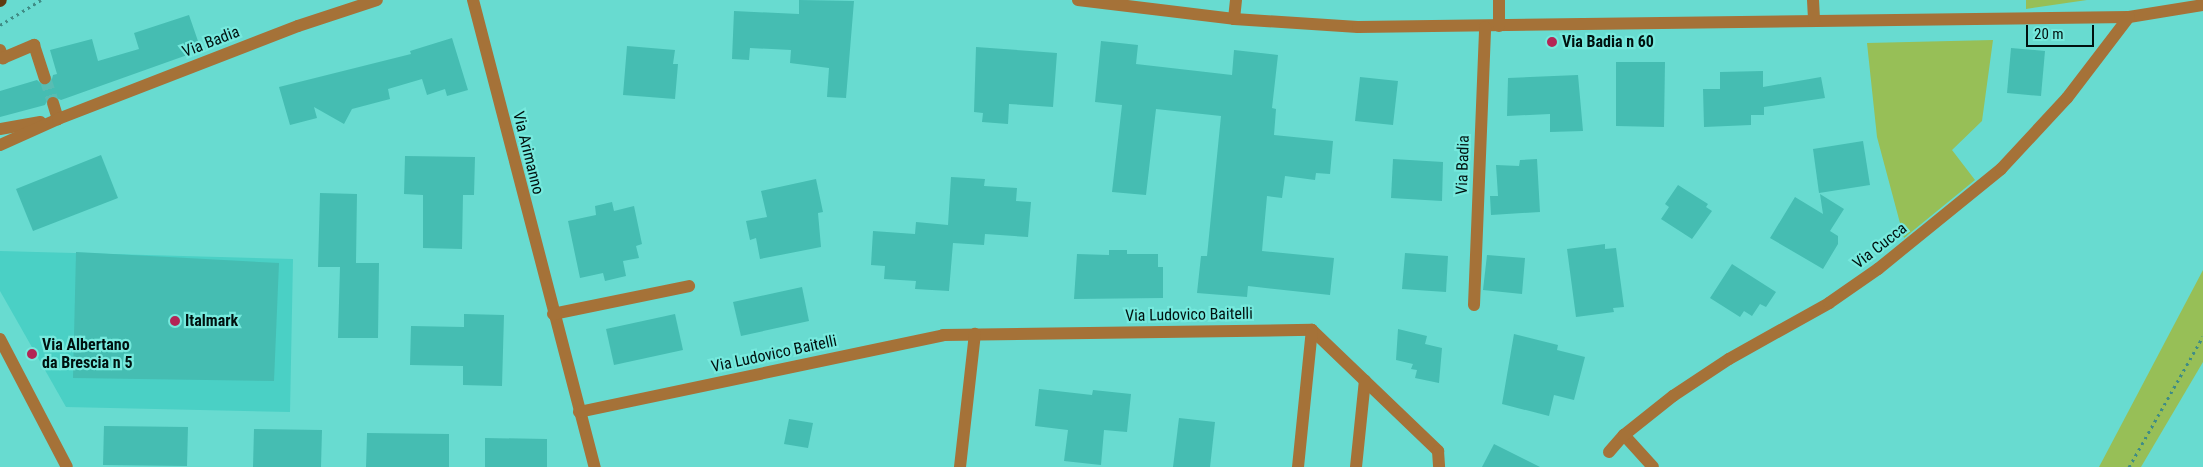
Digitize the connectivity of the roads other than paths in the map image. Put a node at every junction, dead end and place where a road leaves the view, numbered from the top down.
1 (377, 0) edge
2 (473, 0) edge
3 (1078, 0) edge
4 (1236, 0) edge
5 (1498, 0) edge
6 (1813, 0) edge
7 (2203, 5) edge
8 (2129, 17) junction
9 (1234, 19) junction
10 (1814, 21) junction
11 (1499, 26) junction
12 (1485, 27) junction
13 (0, 50) edge
14 (45, 78) tunnel mouth
15 (52, 103) tunnel mouth
16 (58, 119) junction
17 (0, 129) edge
18 (0, 145) edge
19 (690, 286) dead end
20 (1474, 304) dead end
21 (553, 314) junction
22 (1312, 330) junction
23 (975, 334) junction
24 (0, 339) edge
25 (1364, 380) junction
26 (579, 412) junction
27 (1624, 435) junction
28 (1609, 452) dead end
29 (67, 467) edge
30 (595, 467) edge
31 (960, 467) edge
32 (1298, 467) edge
33 (1356, 467) edge
34 (1439, 467) edge
35 (1653, 467) edge

1 - 16 street, Via Badia
2 - 21 street, Via Arimanno
3 - 9 street
4 - 9 street
5 - 11 street
6 - 10 street
7 - 8 street
8 - 10 street
8 - 27 street, Via Cucca
9 - 12 street
10 - 11 street
11 - 12 street
12 - 20 street, Via Badia
13 - 14 street
15 - 16 street
16 - 17 street, Via Badia
16 - 18 street, Via Badia
19 - 21 street
21 - 26 street, Via Arimanno
22 - 23 street, Via Ludovico Baitelli
22 - 25 street
22 - 32 street
23 - 26 street, Via Ludovico Baitelli
23 - 31 street
24 - 29 street
25 - 33 street
25 - 34 street
26 - 30 street, Via Arimanno
27 - 28 street, Via Cucca
27 - 35 street

